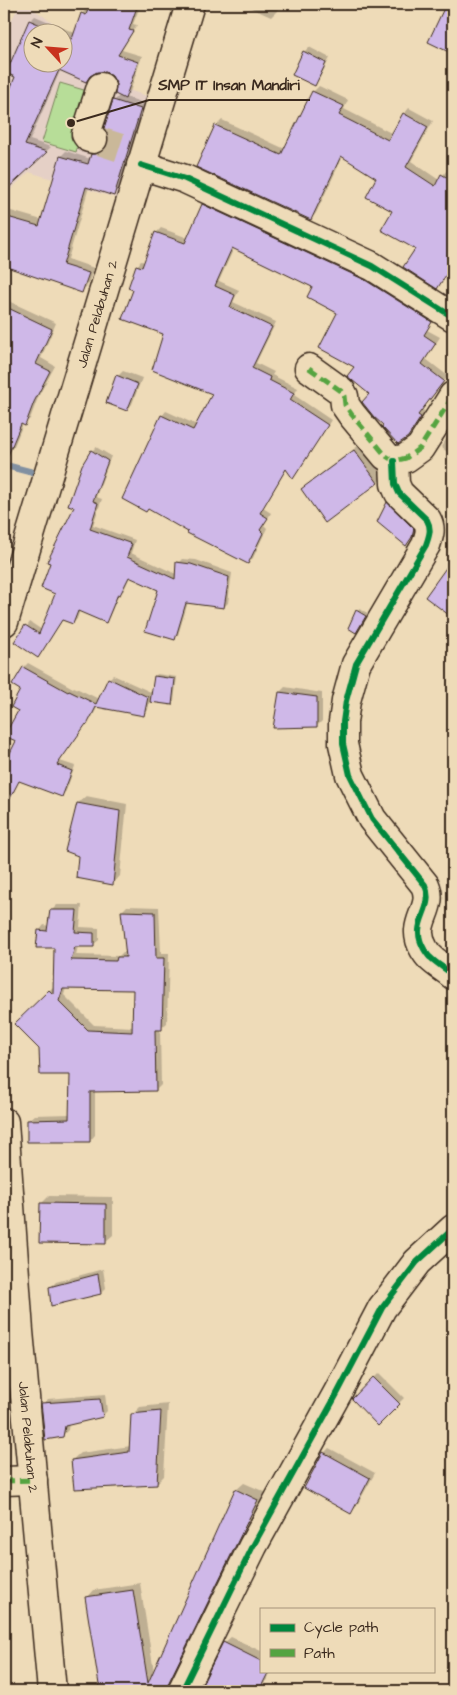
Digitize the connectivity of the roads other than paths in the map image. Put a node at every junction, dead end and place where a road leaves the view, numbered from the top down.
1 (190, 4) edge
2 (101, 87) dead end
3 (93, 139) dead end
4 (138, 157) junction
5 (453, 317) edge
6 (309, 368) dead end
7 (453, 396) edge
8 (394, 461) junction
9 (4, 622) edge
10 (453, 975) edge
11 (4, 1139) edge
12 (453, 1229) edge
13 (12, 1331) edge
14 (33, 1480) junction
15 (4, 1481) edge
16 (52, 1691) edge
17 (182, 1691) edge

1 - 4 street, Jalan Pelabuhan 2
2 - 3 street
4 - 5 street
4 - 9 street, Jalan Pelabuhan 2
6 - 8 street
7 - 8 street
8 - 10 street
11 - 13 street, Jalan Pelabuhan 2
12 - 17 street
13 - 14 street, Jalan Pelabuhan 2
14 - 15 street
14 - 16 street, Jalan Pelabuhan 2

